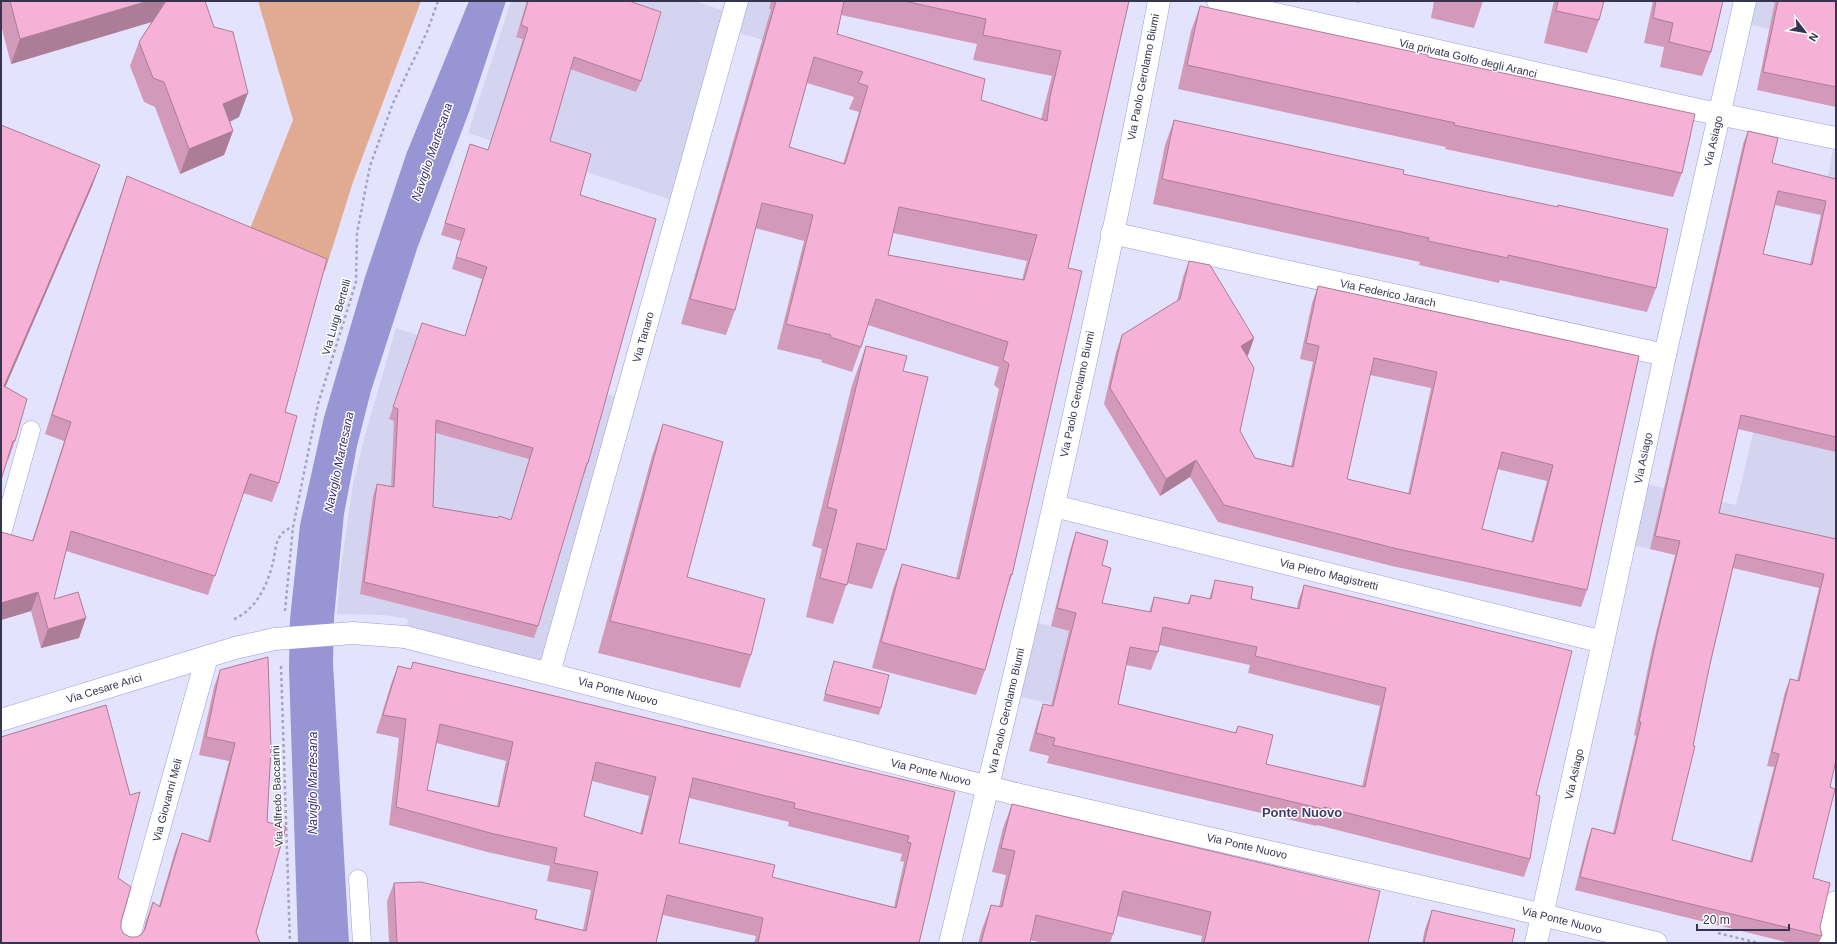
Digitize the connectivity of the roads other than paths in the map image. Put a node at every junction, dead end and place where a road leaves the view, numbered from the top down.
1 (737, 1) edge
2 (1159, 1) edge
3 (1218, 1) edge
4 (1745, 1) edge
5 (1719, 114) junction
6 (1836, 138) edge
7 (1112, 233) junction
8 (1665, 355) junction
9 (31, 430) dead end
10 (1054, 506) junction
11 (1, 537) edge
12 (1604, 642) junction
13 (207, 657) junction
14 (549, 673) junction
15 (1, 720) edge
16 (989, 786) junction
17 (358, 879) dead end
18 (1836, 902) edge
19 (1542, 915) junction
20 (127, 943) edge
21 (362, 943) edge
22 (950, 943) edge
23 (1536, 943) edge
24 (1656, 943) edge
25 (1827, 943) edge

1 - 14 street, Via Tanaro
2 - 7 street, Via Paolo Gerolamo Biumi
3 - 5 street, Via privata Golfo degli Aranci
4 - 5 street, Via Asiago
5 - 6 street, Via privata Golfo degli Aranci
5 - 8 street, Via Asiago
7 - 8 street, Via Federico Jarach
7 - 10 street, Via Paolo Gerolamo Biumi
8 - 12 street, Via Asiago
9 - 11 lane
10 - 12 street, Via Pietro Magistretti
10 - 16 street, Via Paolo Gerolamo Biumi
12 - 19 street, Via Asiago
13 - 14 street, Via Ponte Nuovo, bridge
13 - 15 street, Via Cesare Arici
13 - 20 street, Via Giovanni Meli
14 - 16 street, Via Ponte Nuovo
16 - 19 street, Via Ponte Nuovo
16 - 22 street, Via Paolo Gerolamo Biumi
17 - 21 lane
18 - 25 street
19 - 23 street, Via Asiago
19 - 24 street, Via Ponte Nuovo

